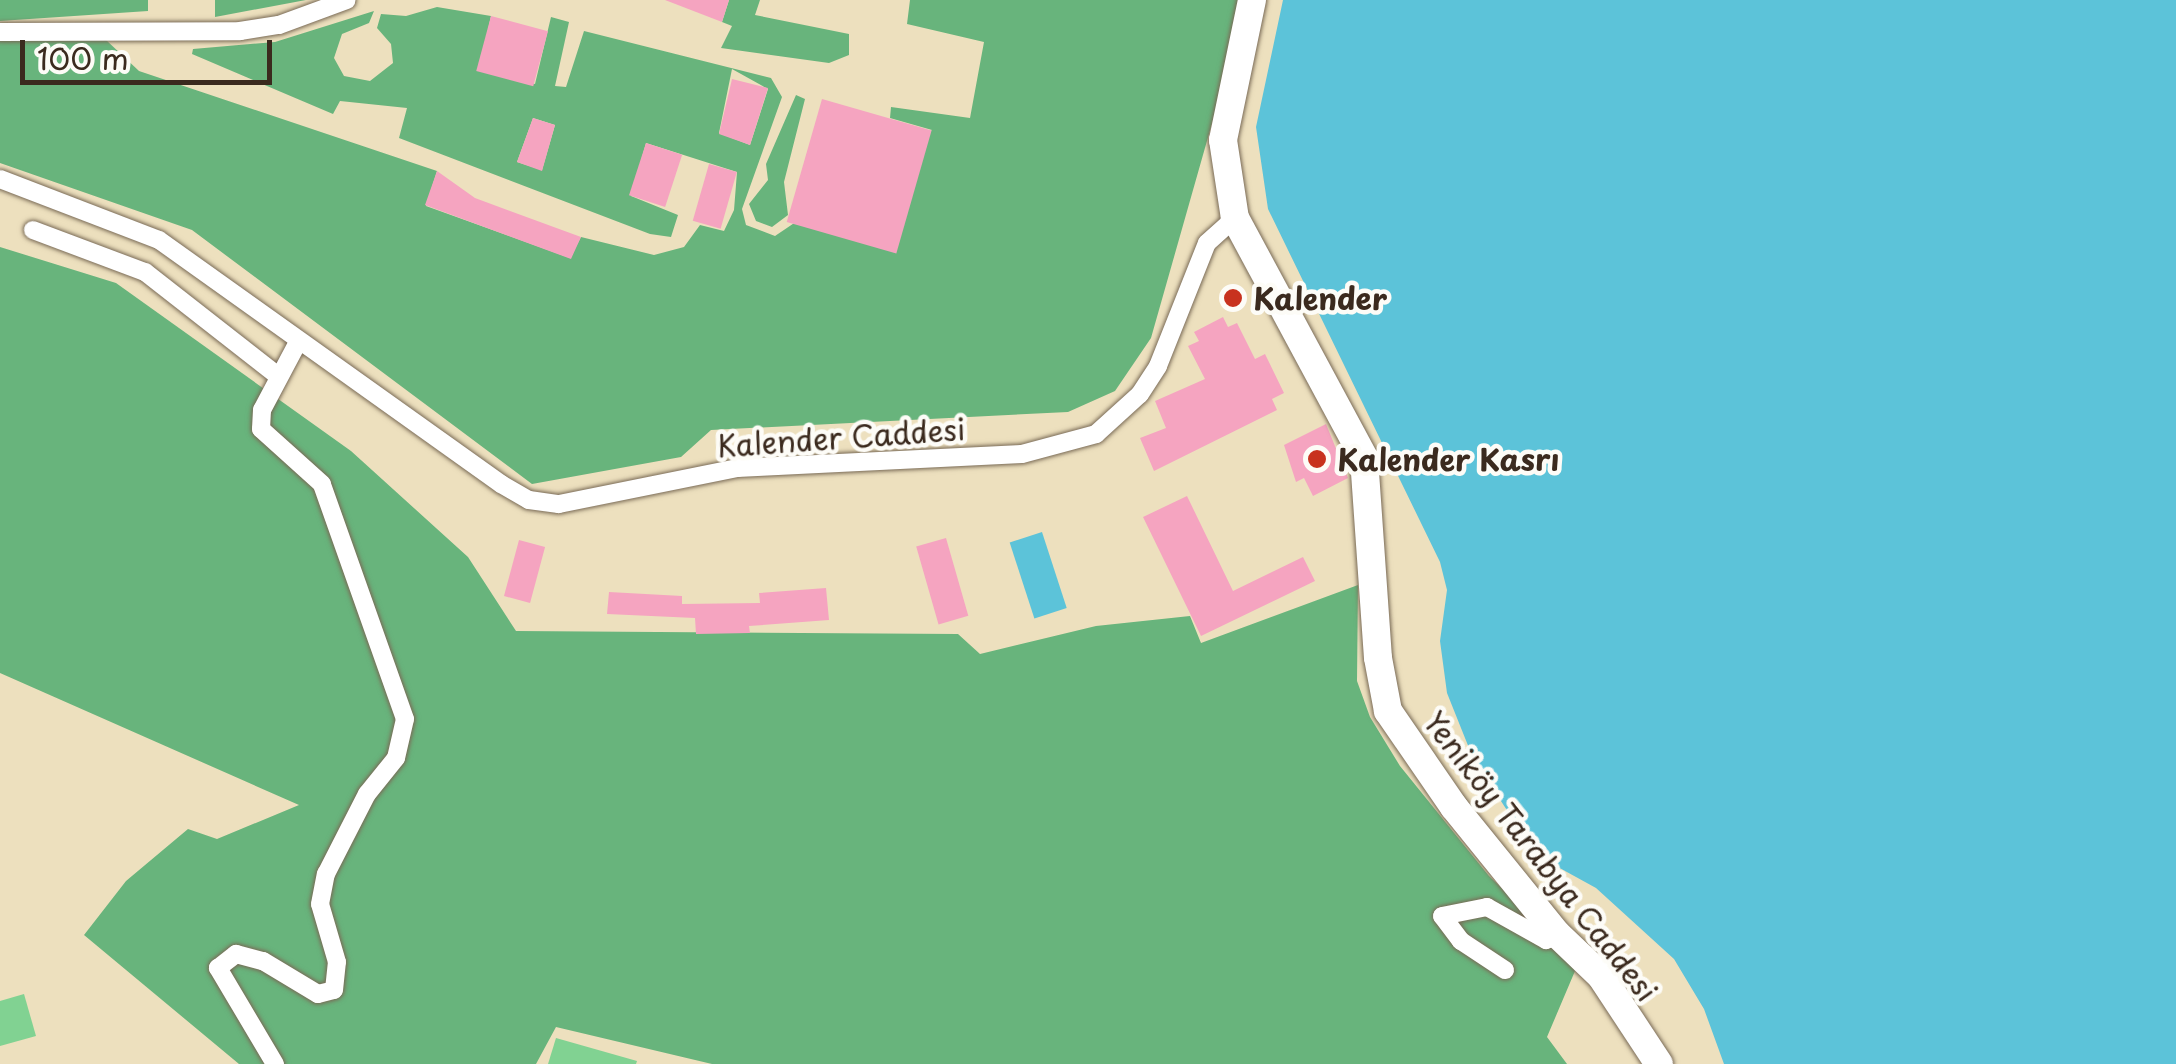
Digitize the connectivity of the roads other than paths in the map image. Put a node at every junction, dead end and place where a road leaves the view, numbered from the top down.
1 (347, 0) edge
2 (1252, 0) edge
3 (0, 32) edge
4 (0, 179) edge
5 (1235, 218) junction
6 (33, 230) dead end
7 (298, 342) junction
8 (278, 376) junction
9 (1558, 934) junction
10 (1505, 970) dead end
11 (275, 1064) edge
12 (1659, 1064) edge

1 - 3 street
2 - 5 main road, Yeniköy Tarabya Caddesi
4 - 7 street, Kalender Caddesi
5 - 7 street, Kalender Caddesi
5 - 9 main road, Yeniköy Tarabya Caddesi
6 - 8 street
7 - 8 street
8 - 11 street
9 - 10 street
9 - 12 main road, Yeniköy Tarabya Caddesi

